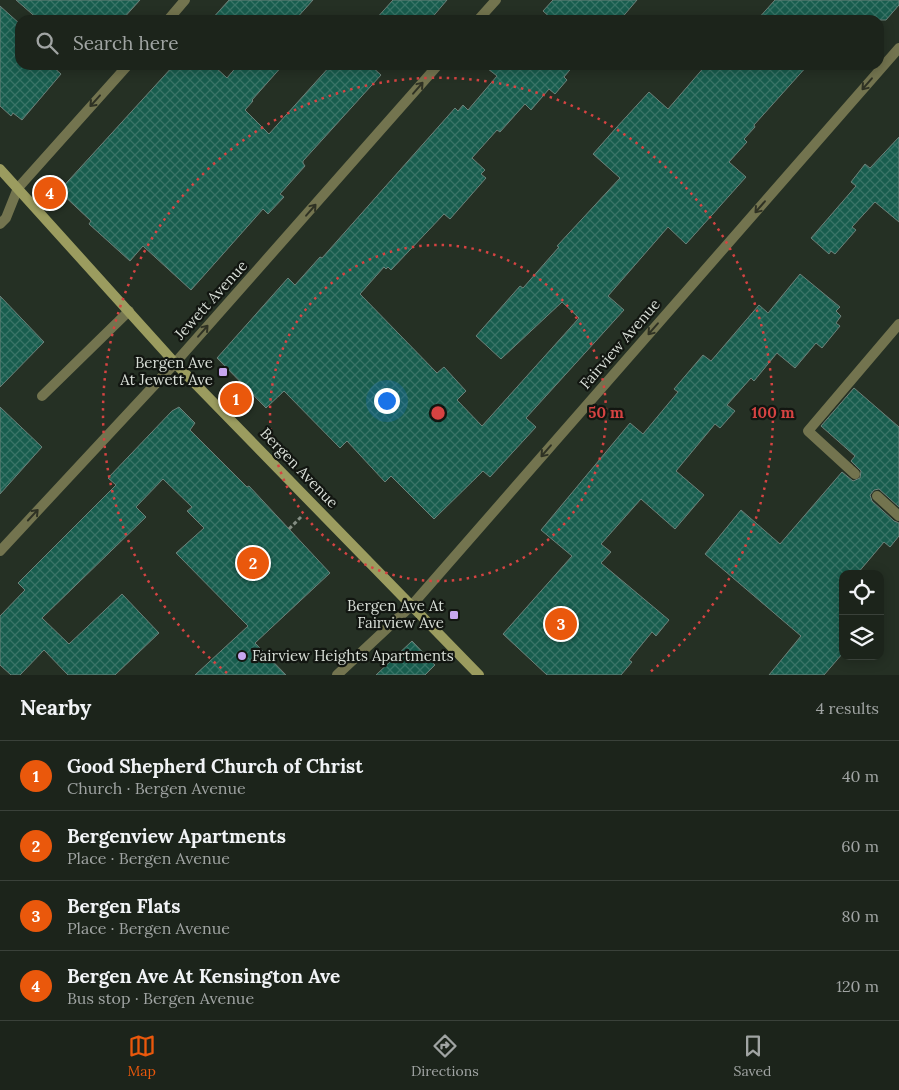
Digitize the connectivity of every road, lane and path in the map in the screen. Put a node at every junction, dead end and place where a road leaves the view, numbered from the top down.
1 (185, 0) edge
2 (496, 0) edge
3 (172, 15) edge
4 (482, 15) edge
5 (899, 48) edge
6 (884, 65) edge
7 (124, 70) edge
8 (434, 70) edge
9 (880, 70) edge
10 (0, 169) edge
11 (18, 188) junction
12 (0, 224) edge
13 (128, 311) junction
14 (899, 324) edge
15 (175, 363) junction
16 (42, 396) dead end
17 (855, 474) dead end
18 (878, 496) dead end
19 (899, 516) edge
20 (301, 517) dead end
21 (289, 530) dead end
22 (0, 550) edge
23 (412, 605) junction
24 (337, 675) edge
25 (479, 675) edge

1 - 3 street
2 - 4 street
5 -> 6 street, Fairview Avenue
7 -> 11 street
15 -> 8 street, Jewett Avenue
9 -> 23 street, Fairview Avenue
10 - 11 street, Bergen Avenue
11 - 12 street
11 - 13 street, Bergen Avenue
13 - 15 street, Bergen Avenue
13 - 16 street
14 - 17 street
22 -> 15 street, Jewett Avenue
15 - 23 street, Bergen Avenue
18 - 19 street
20 - 21 path
23 - 24 street, Fairview Avenue
23 - 25 street, Bergen Avenue

